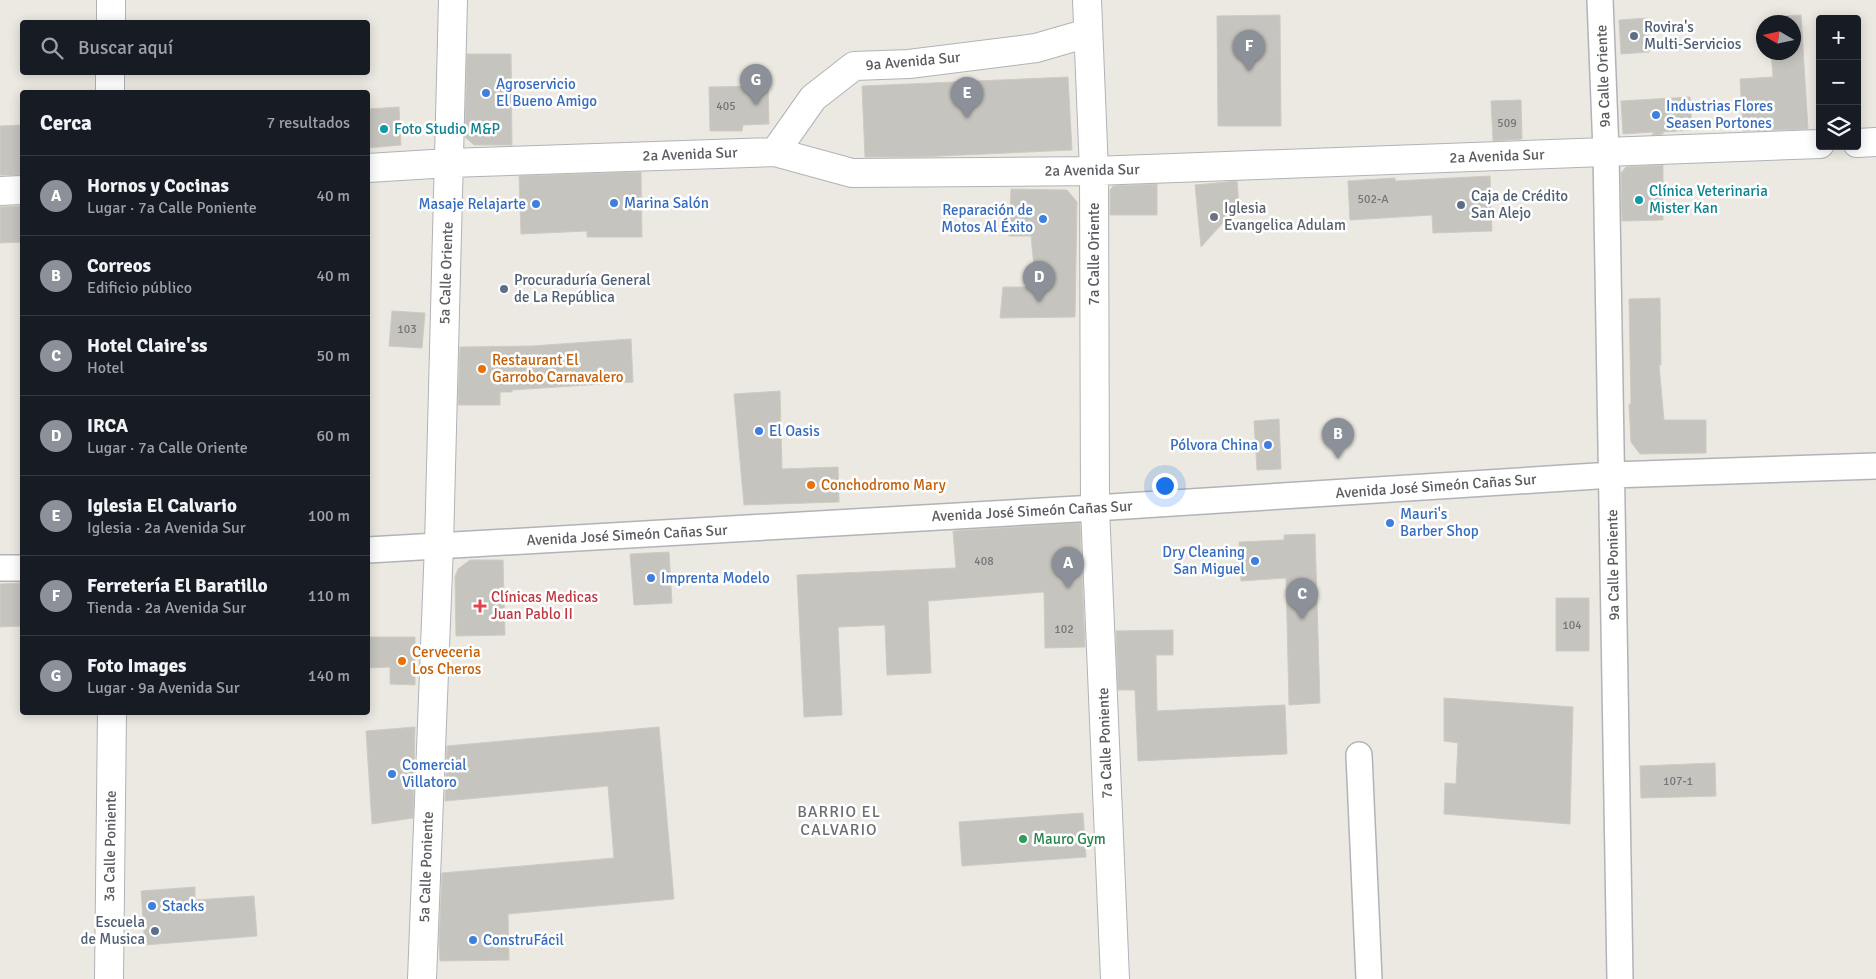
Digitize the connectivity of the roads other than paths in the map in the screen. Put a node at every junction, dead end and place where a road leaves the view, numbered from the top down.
1 (111, 0) edge
2 (454, 0) edge
3 (1087, 0) edge
4 (1600, 0) edge
5 (111, 20) edge
6 (1088, 33) junction
7 (110, 75) edge
8 (110, 90) edge
9 (1876, 142) edge
10 (1861, 143) edge
11 (1816, 144) edge
12 (1606, 151) junction
13 (775, 152) junction
14 (450, 162) junction
15 (370, 168) edge
16 (1094, 171) junction
17 (20, 190) edge
18 (0, 191) edge
19 (1876, 466) edge
20 (1612, 475) junction
21 (1095, 508) junction
22 (439, 546) junction
23 (370, 550) edge
24 (0, 568) edge
25 (20, 568) edge
26 (112, 715) edge
27 (1360, 755) dead end
28 (109, 979) edge
29 (422, 979) edge
30 (1115, 979) edge
31 (1369, 979) edge
32 (1620, 979) edge

1 - 5 street
2 - 14 street, 5a Calle Oriente
3 - 6 street, 7a Calle Oriente
4 - 12 street, 9a Calle Oriente
6 - 13 street, 9a Avenida Sur
6 - 16 street, 7a Calle Oriente
7 - 8 street
9 - 10 street
11 - 12 street, 2a Avenida Sur
12 - 16 street, 2a Avenida Sur
12 - 20 street, 9a Calle Poniente
13 - 14 street, 2a Avenida Sur
13 - 16 street, 2a Avenida Sur
14 - 15 street, 2a Avenida Sur
14 - 22 street, 5a Calle Oriente
16 - 21 street, 7a Calle Oriente
17 - 18 street
19 - 20 street, Avenida José Simeón Cañas Sur
20 - 21 street, Avenida José Simeón Cañas Sur
20 - 32 street, 9a Calle Poniente
21 - 22 street, Avenida José Simeón Cañas Sur
21 - 30 street, 7a Calle Poniente
22 - 23 street, Avenida José Simeón Cañas Sur
22 - 29 street, 5a Calle Poniente
24 - 25 street
26 - 28 street, 3a Calle Poniente
27 - 31 street

